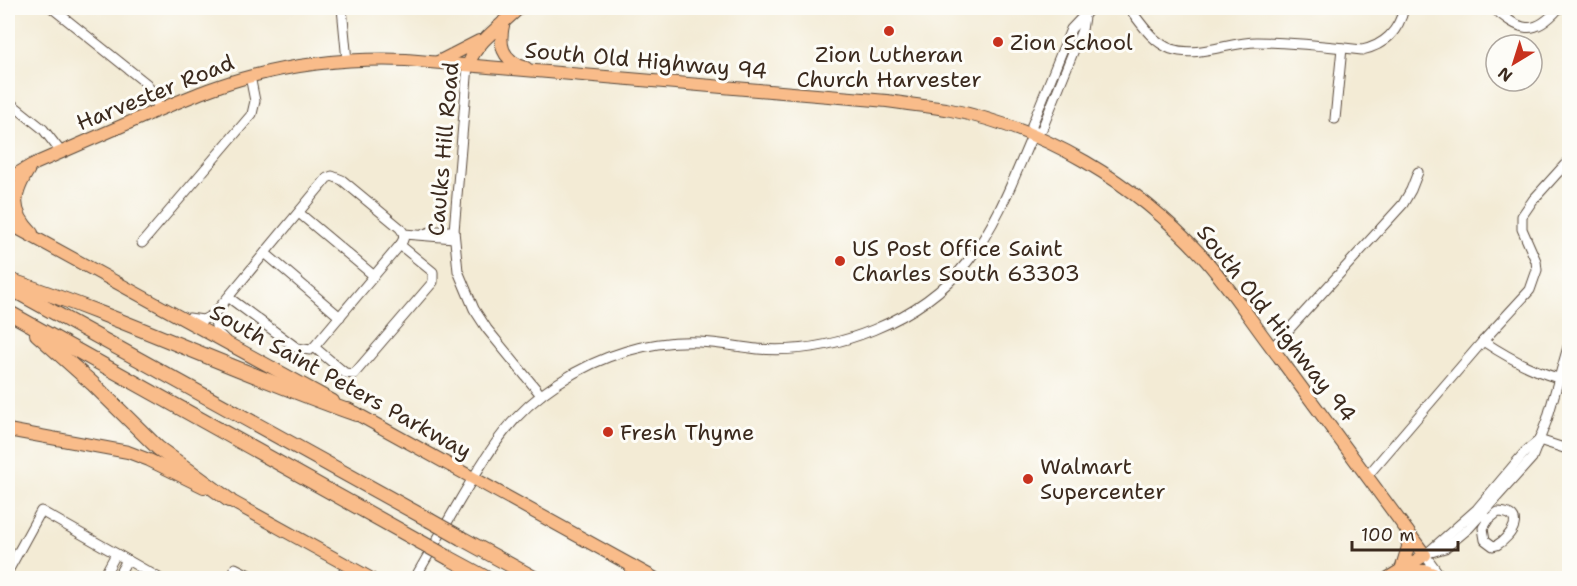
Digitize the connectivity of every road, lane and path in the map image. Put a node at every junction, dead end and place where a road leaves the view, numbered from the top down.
1 (52, 8) edge
2 (342, 8) edge
3 (519, 8) edge
4 (1090, 8) edge
5 (1129, 8) edge
6 (1404, 8) edge
7 (1493, 8) edge
8 (1559, 8) edge
9 (504, 21) junction
10 (490, 34) junction
11 (1342, 48) junction
12 (347, 61) junction
13 (435, 63) junction
14 (468, 65) junction
15 (535, 71) junction
16 (250, 76) junction
17 (8, 101) edge
18 (159, 110) junction
19 (1335, 119) dead end
20 (1032, 136) junction
21 (61, 152) junction
22 (1569, 159) edge
23 (32, 165) junction
24 (1418, 172) dead end
25 (8, 179) edge
26 (299, 213) junction
27 (8, 223) edge
28 (404, 234) junction
29 (454, 234) junction
30 (39, 240) junction
31 (142, 243) dead end
32 (400, 245) junction
33 (265, 253) junction
34 (373, 275) junction
35 (8, 280) edge
36 (8, 287) edge
37 (228, 297) junction
38 (11, 313) edge
39 (214, 314) junction
40 (180, 316) junction
41 (340, 316) junction
42 (1569, 340) edge
43 (1483, 341) junction
44 (229, 343) junction
45 (315, 347) junction
46 (1272, 348) junction
47 (1558, 378) junction
48 (541, 395) junction
49 (356, 414) junction
50 (8, 430) edge
51 (1539, 440) junction
52 (1569, 450) edge
53 (1368, 476) junction
54 (473, 477) junction
55 (229, 500) junction
56 (1407, 530) junction
57 (116, 554) junction
58 (1426, 554) junction
59 (127, 560) junction
60 (632, 567) junction
61 (235, 568) dead end
62 (1401, 570) junction
63 (8, 571) edge
64 (243, 576) edge
65 (1442, 578) edge
66 (103, 579) edge
67 (117, 579) edge
68 (159, 579) edge
69 (255, 579) edge
70 (370, 579) edge
71 (415, 579) edge
72 (486, 579) edge
73 (534, 579) edge
74 (647, 579) edge
75 (654, 579) edge
76 (1388, 579) edge

1 - 18 street
2 - 12 street
3 - 9 main road, Caulks Hill Road
4 - 20 street
5 - 11 street
6 - 11 street
7 - 8 street
9 - 10 main road, Caulks Hill Road
9 - 15 main road
10 - 13 main road
10 - 14 main road, Caulks Hill Road
11 - 19 street
12 - 13 main road, Harvester Road
12 - 16 main road, Harvester Road
13 - 14 main road, Harvester Road
14 - 15 main road, South Old Highway 94
14 - 29 street, Caulks Hill Road
15 - 20 main road, South Old Highway 94
16 - 18 main road, Harvester Road
16 - 31 street
17 - 21 street
18 - 21 main road, Harvester Road
20 - 46 main road, South Old Highway 94
20 - 48 street
21 - 23 main road, Harvester Road
22 - 43 street
23 - 25 main road, Harvester Road
23 - 30 main road
24 - 46 street
26 - 28 street
26 - 33 street
26 - 34 street
27 - 30 main road, South Saint Peters Parkway
28 - 29 street
28 - 32 street
29 - 48 street, Caulks Hill Road
30 - 40 main road, South Saint Peters Parkway
32 - 34 street
32 - 45 street
33 - 37 street
33 - 41 street
34 - 41 street
35 - 49 highway
36 - 73 highway, bridge
37 - 39 street
37 - 45 street
38 - 55 highway
38 - 72 highway, bridge
39 - 40 street
39 - 44 street
40 - 44 main road, South Saint Peters Parkway
41 - 45 street
42 - 47 street
43 - 47 street
43 - 53 street
44 - 49 main road, South Saint Peters Parkway
46 - 53 main road, South Old Highway 94
47 - 51 street
48 - 54 street
49 - 54 main road, South Saint Peters Parkway
50 - 55 main road
51 - 52 street
51 - 58 street
53 - 56 main road, South Old Highway 94
54 - 60 main road, South Saint Peters Parkway
54 - 71 street
55 - 70 main road
56 - 58 main road, South Old Highway 94
56 - 62 main road
57 - 59 street
57 - 63 street
57 - 66 street
58 - 62 main road
58 - 65 street, South Old Highway 94
59 - 67 street
59 - 68 street
60 - 74 highway
60 - 75 main road, South Saint Peters Parkway
61 - 64 street
62 - 65 main road
62 - 76 main road
64 - 69 street

